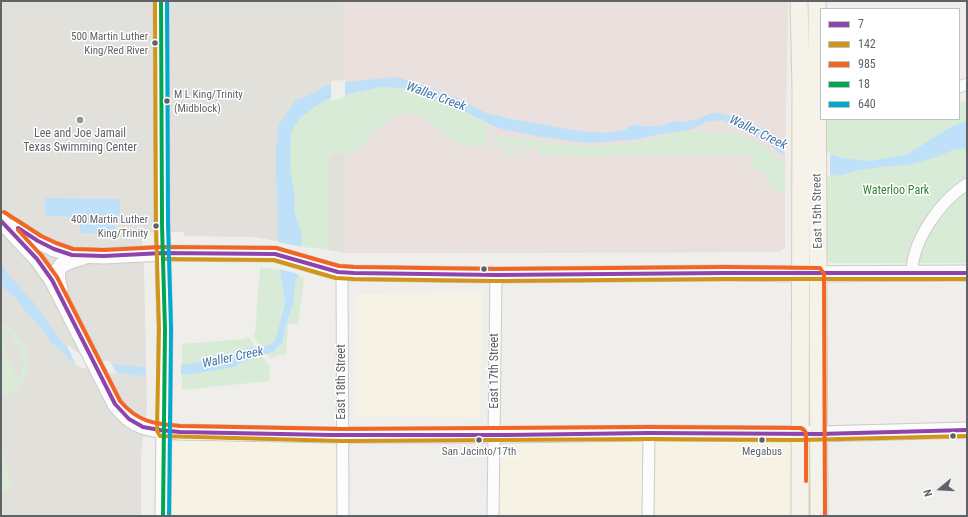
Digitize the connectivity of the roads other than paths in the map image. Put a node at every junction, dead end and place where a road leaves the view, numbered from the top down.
1 (161, 1) edge
2 (800, 1) edge
3 (817, 1) edge
4 (809, 183) junction
5 (967, 184) edge
6 (1, 217) edge
7 (1, 221) edge
8 (163, 253) junction
9 (88, 256) junction
10 (342, 272) junction
11 (912, 273) junction
12 (967, 273) edge
13 (800, 274) junction
14 (818, 274) junction
15 (496, 275) junction
16 (63, 302) junction
17 (967, 430) edge
18 (163, 431) junction
19 (649, 433) junction
20 (800, 434) junction
21 (819, 434) junction
22 (342, 435) junction
23 (494, 435) junction
24 (163, 516) edge
25 (343, 516) edge
26 (493, 516) edge
27 (648, 516) edge
28 (800, 516) edge
29 (819, 516) edge

1 - 8 main road
2 - 4 main road
3 - 4 main road, East 15th Street
4 - 13 main road, East 15th Street
4 - 14 main road, East 15th Street
5 - 11 street
6 - 9 main road
7 - 16 main road
8 - 9 main road
8 - 10 main road
8 - 18 main road
9 - 16 main road
10 - 15 main road
10 - 22 street, East 18th Street
11 - 12 main road
11 - 14 main road
13 - 14 main road
13 - 15 main road
13 - 20 main road, East 15th Street
14 - 21 main road, East 15th Street
15 - 23 street, East 17th Street
16 - 18 main road
17 - 21 main road
18 - 22 main road
18 - 24 main road
19 - 20 main road
19 - 23 main road
19 - 27 street
20 - 21 main road
20 - 28 main road, East 15th Street
21 - 29 main road, East 15th Street
22 - 23 main road
22 - 25 street, East 18th Street
23 - 26 street, East 17th Street

